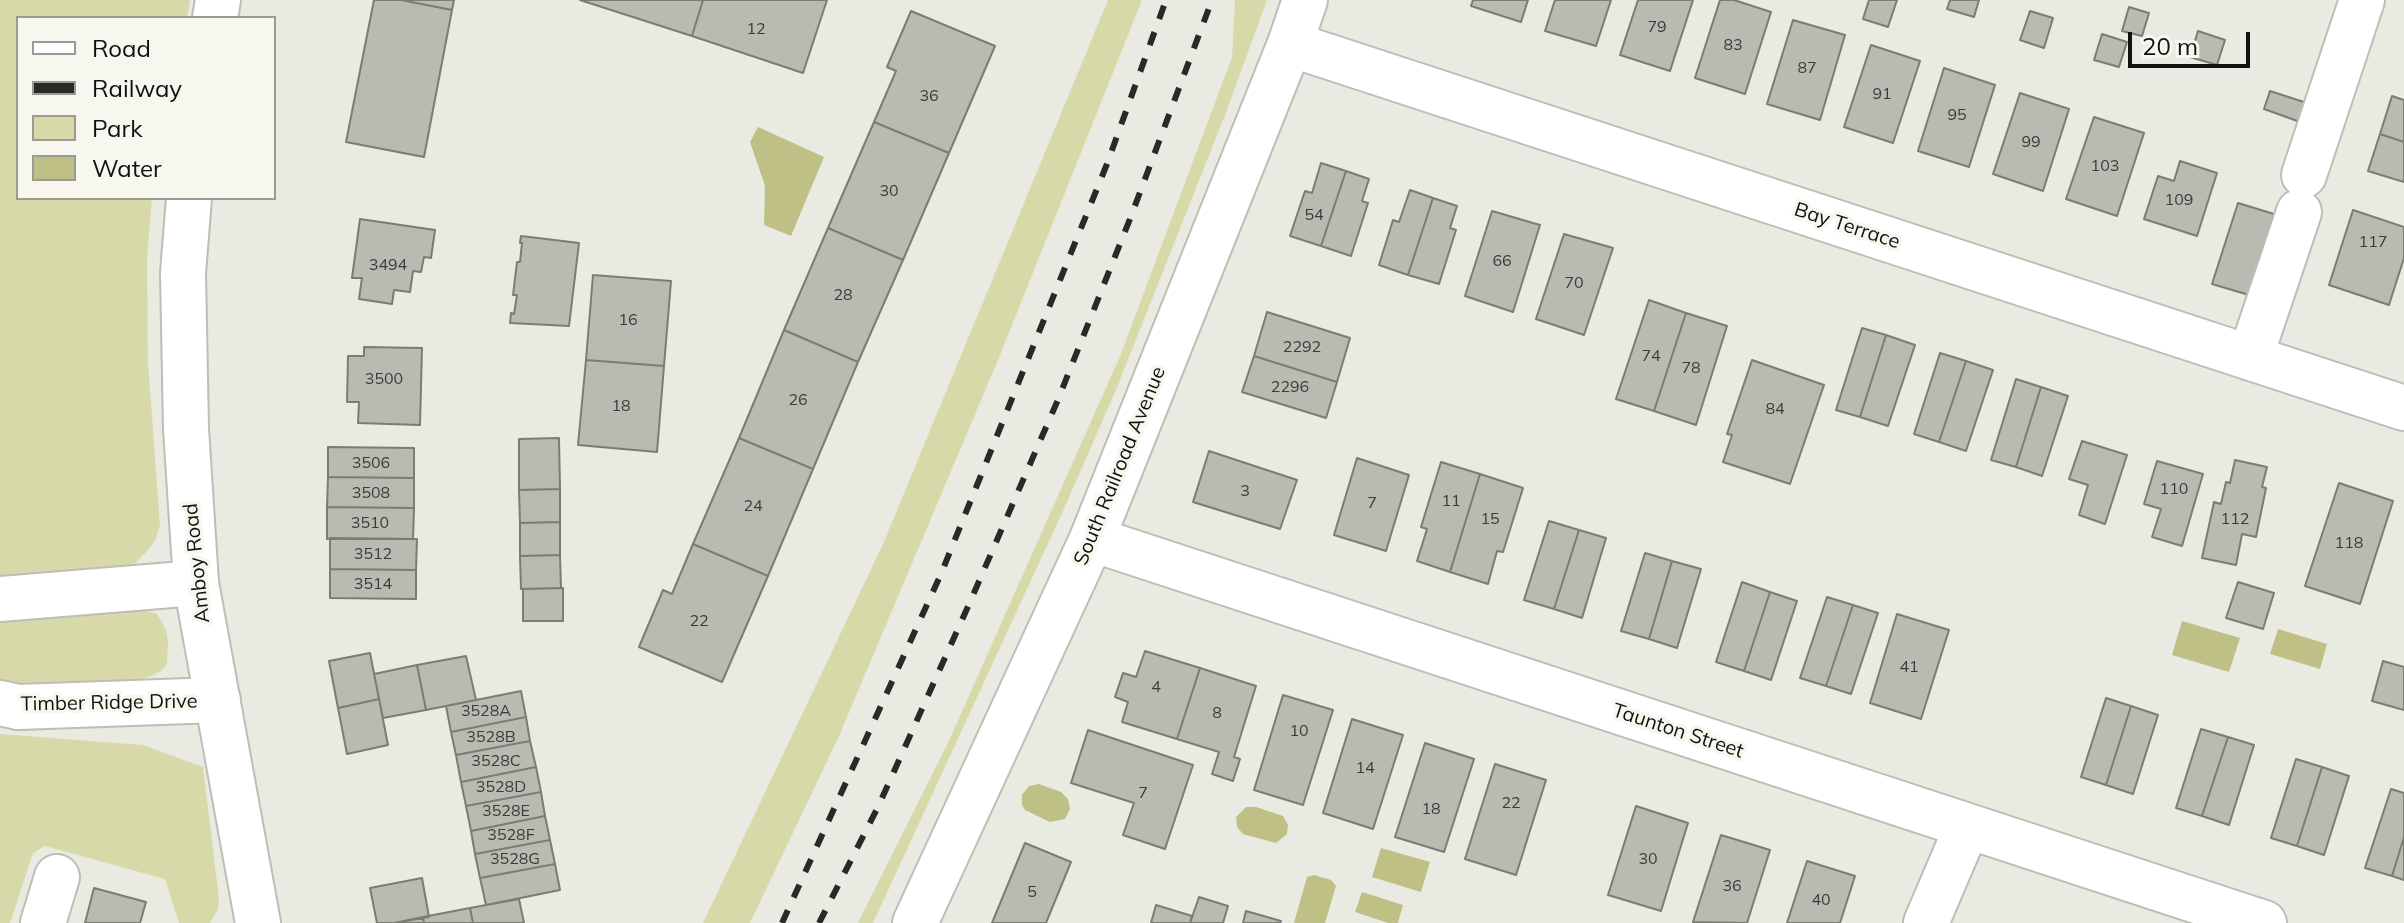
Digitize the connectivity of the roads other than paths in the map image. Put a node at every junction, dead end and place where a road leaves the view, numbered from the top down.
1 (1305, 0) edge
2 (2362, 0) edge
3 (1290, 44) junction
4 (189, 200) edge
5 (2250, 358) junction
6 (2404, 408) edge
7 (1092, 539) junction
8 (196, 583) junction
9 (0, 599) edge
10 (218, 700) junction
11 (0, 703) edge
12 (1967, 827) junction
13 (57, 877) dead end
14 (43, 923) edge
15 (258, 923) edge
16 (915, 923) edge
17 (1926, 923) edge
18 (2264, 923) edge

1 - 3 street, South Railroad Avenue
2 - 5 street
3 - 5 street, Bay Terrace
3 - 7 street, South Railroad Avenue
4 - 8 street, Amboy Road
5 - 6 street, Bay Terrace
7 - 12 street, Taunton Street
7 - 16 street, South Railroad Avenue
8 - 9 street
8 - 10 street, Amboy Road
10 - 11 street, Timber Ridge Drive
10 - 15 street, Amboy Road
12 - 17 street
12 - 18 street, Taunton Street
13 - 14 street

